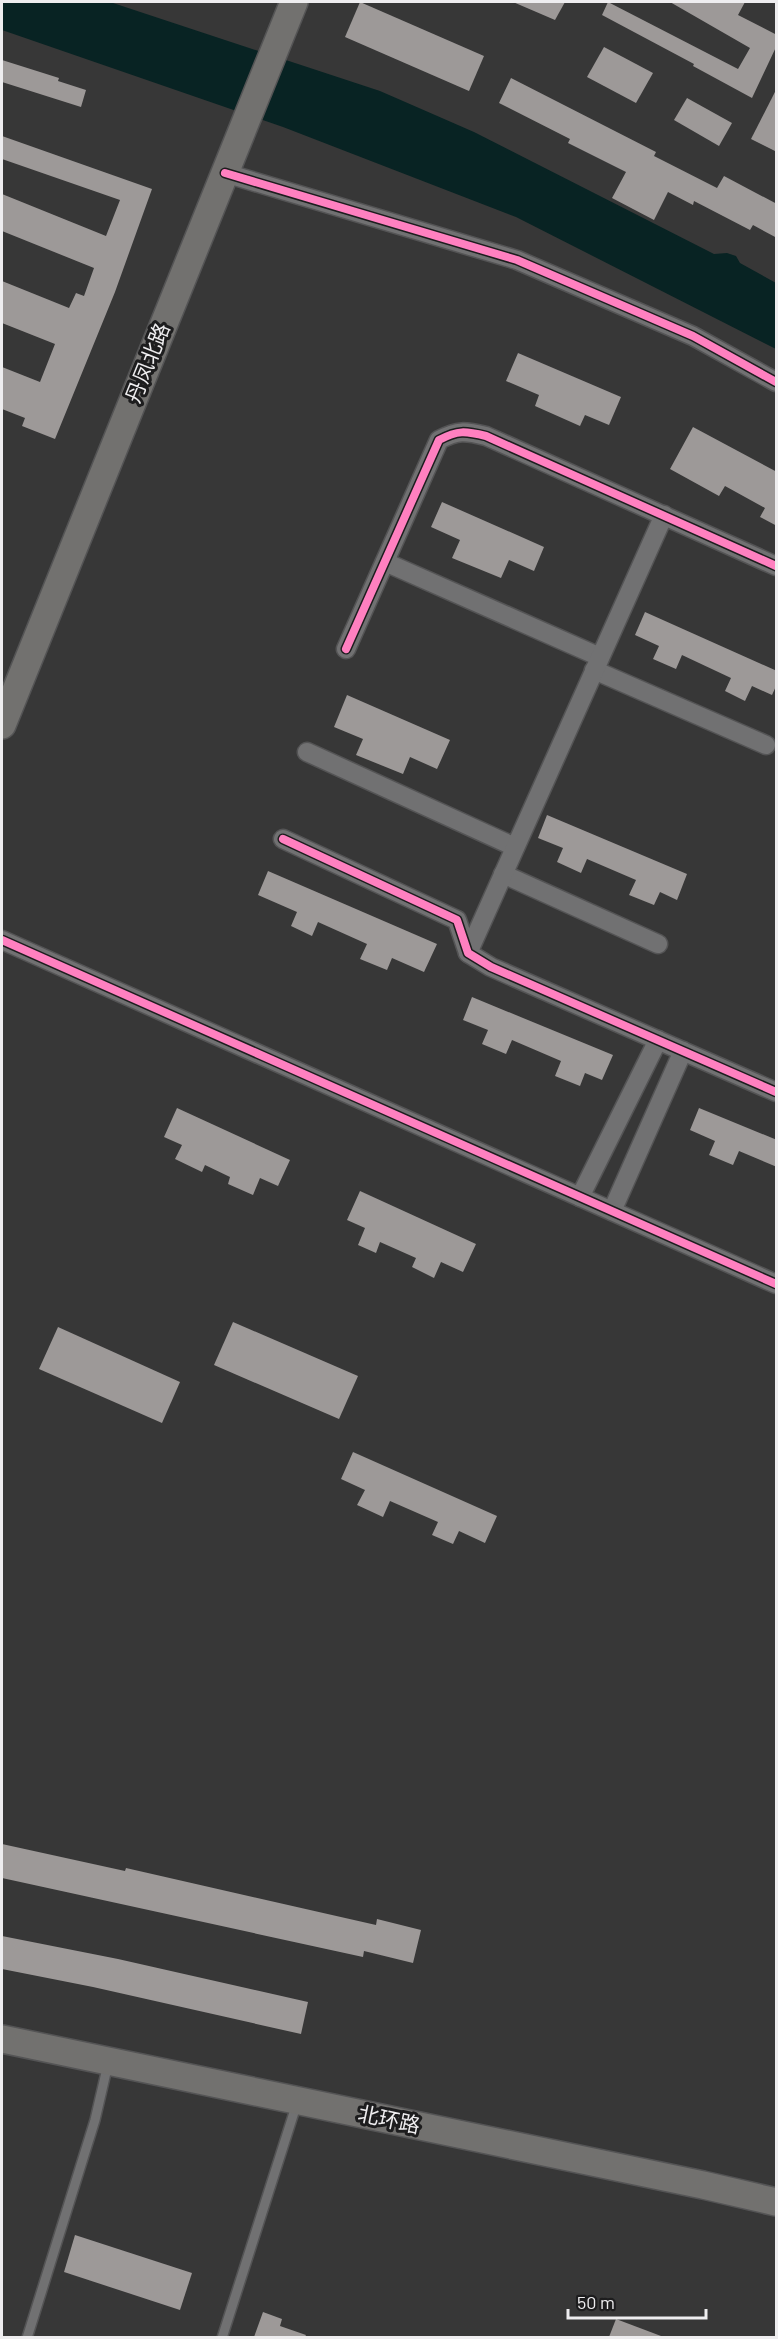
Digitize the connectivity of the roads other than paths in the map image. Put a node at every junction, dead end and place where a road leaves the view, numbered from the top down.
1 (294, 2) edge
2 (225, 173) junction
3 (777, 382) edge
4 (663, 515) junction
5 (385, 562) junction
6 (777, 566) edge
7 (345, 650) dead end
8 (597, 664) junction
9 (2, 725) edge
10 (766, 746) dead end
11 (307, 752) dead end
12 (283, 839) dead end
13 (515, 847) junction
14 (503, 874) junction
15 (2, 940) edge
16 (658, 944) dead end
17 (468, 953) junction
18 (658, 1040) junction
19 (683, 1051) junction
20 (777, 1092) edge
21 (580, 1197) junction
22 (612, 1211) junction
23 (777, 1284) edge
24 (2, 2039) edge
25 (109, 2061) junction
26 (298, 2101) junction
27 (777, 2202) edge
28 (27, 2337) edge
29 (222, 2337) edge

1 - 2 main road, 丹凤北路
2 - 3 street
2 - 9 main road, 丹凤北路
4 - 5 street
4 - 6 street
4 - 8 street
5 - 7 street
5 - 8 street
8 - 10 street
8 - 13 street
11 - 13 street
12 - 17 street
13 - 14 street
14 - 16 street
14 - 17 street
15 - 21 street
17 - 18 street
18 - 19 street
18 - 21 street
19 - 20 street
19 - 22 street
21 - 22 street
22 - 23 street
24 - 25 main road, 北环路
25 - 26 main road, 北环路
25 - 28 lane
26 - 27 main road, 北环路
26 - 29 lane

